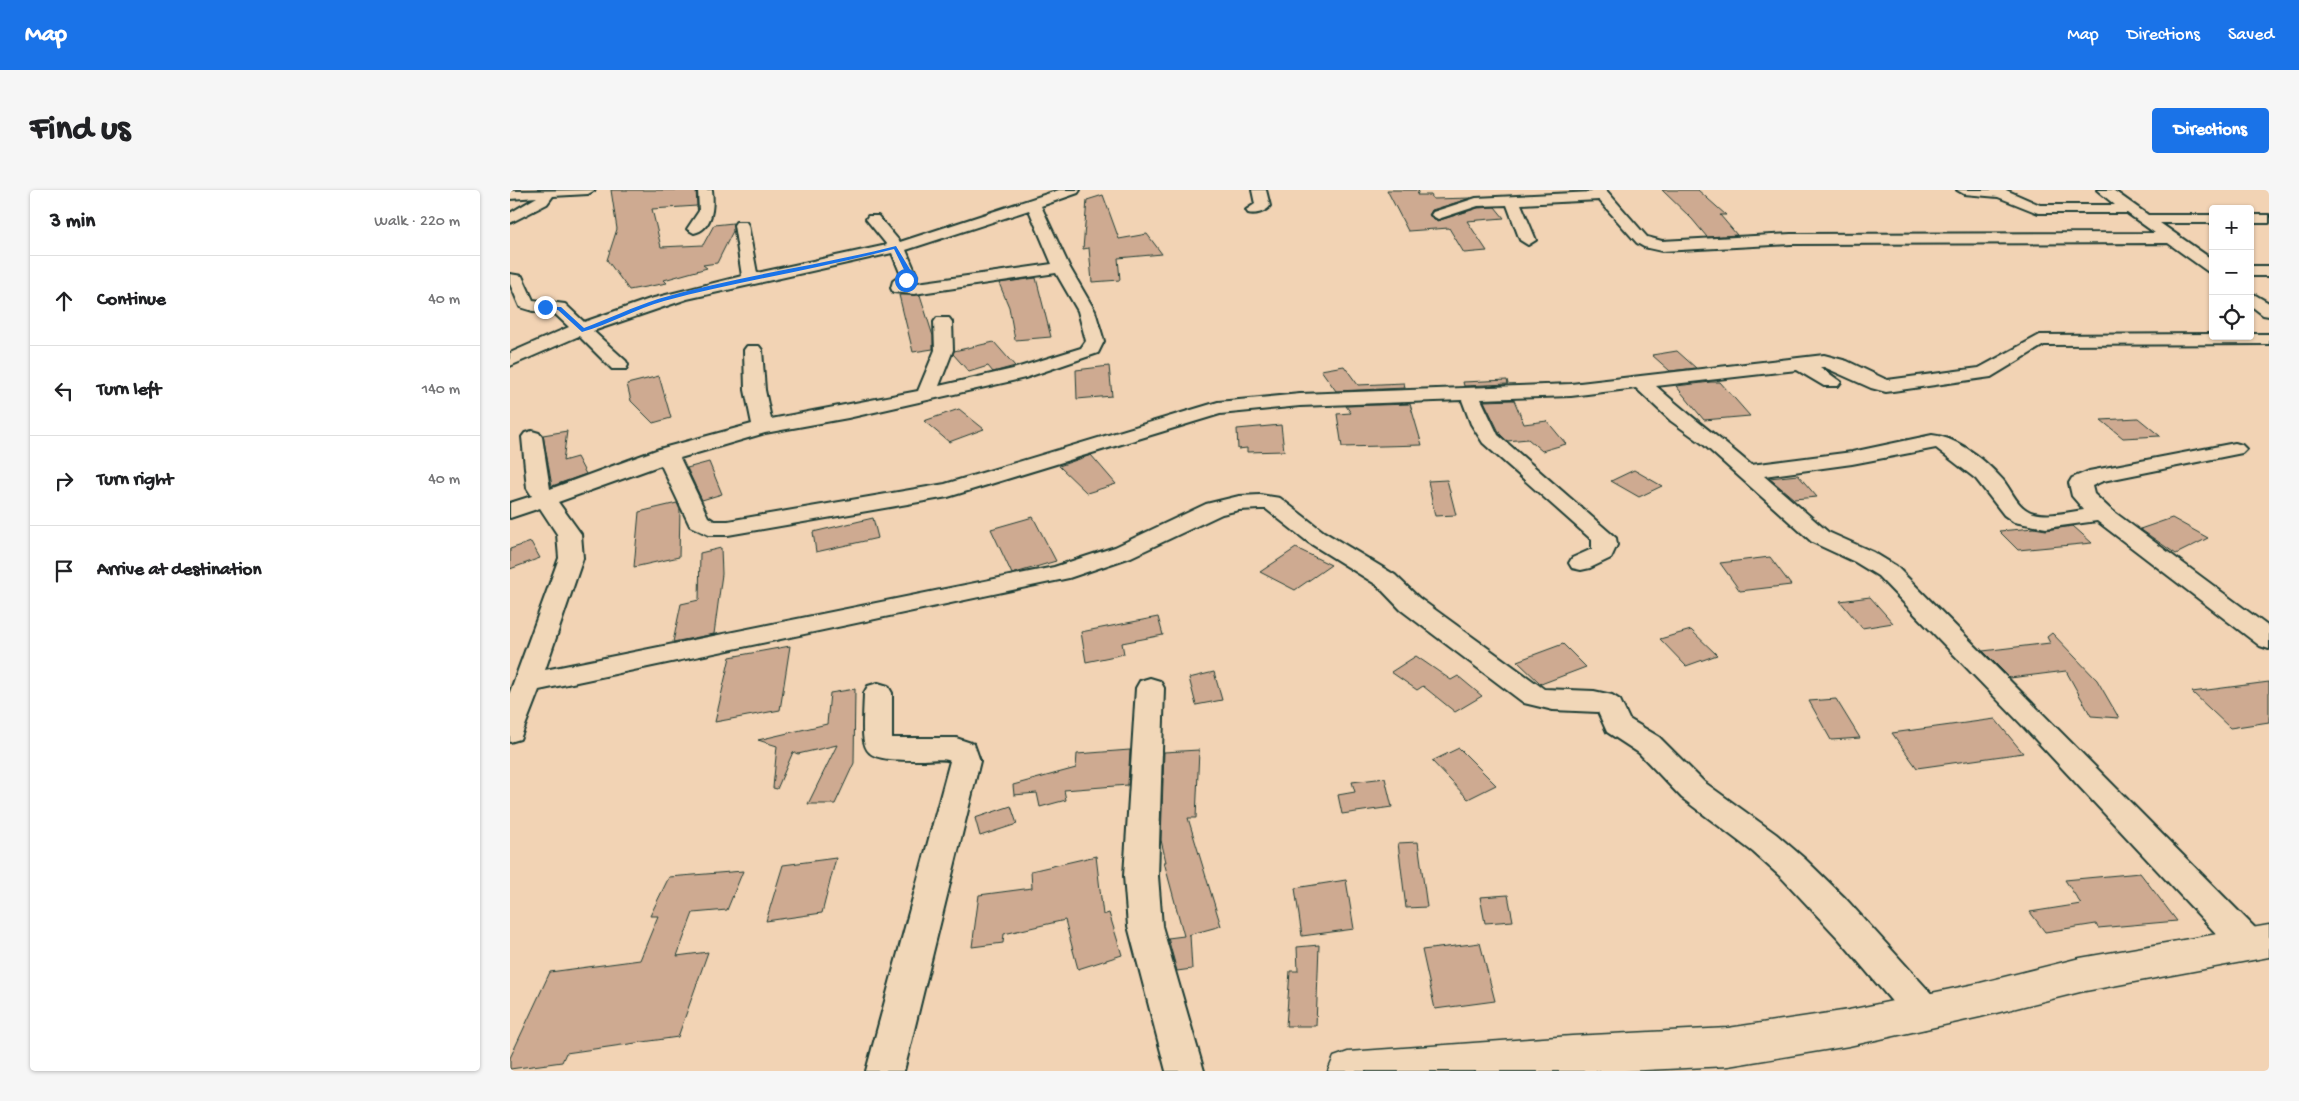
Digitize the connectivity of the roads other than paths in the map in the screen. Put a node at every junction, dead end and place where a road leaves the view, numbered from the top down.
1 (588, 190) edge
2 (705, 190) edge
3 (1073, 190) edge
4 (1259, 190) edge
5 (1964, 190) edge
6 (2104, 190) edge
7 (549, 192) edge
8 (1600, 193) edge
9 (510, 195) edge
10 (1036, 197) edge
11 (1513, 201) junction
12 (2130, 209) junction
13 (1253, 210) dead end
14 (1438, 215) dead end
15 (510, 219) edge
16 (874, 219) dead end
17 (2144, 219) junction
18 (2209, 219) edge
19 (2254, 219) edge
20 (2269, 219) edge
21 (741, 225) dead end
22 (694, 228) dead end
23 (2173, 238) junction
24 (1528, 240) dead end
25 (896, 247) junction
26 (2209, 265) edge
27 (1062, 267) junction
28 (2254, 271) edge
29 (2269, 271) edge
30 (750, 278) junction
31 (510, 279) edge
32 (2254, 300) edge
33 (2269, 312) edge
34 (943, 322) dead end
35 (582, 331) junction
36 (2269, 339) edge
37 (753, 350) dead end
38 (510, 360) edge
39 (619, 365) dead end
40 (1803, 365) junction
41 (1831, 382) dead end
42 (1642, 383) junction
43 (926, 394) junction
44 (1470, 395) junction
45 (763, 427) junction
46 (532, 437) dead end
47 (2236, 449) dead end
48 (667, 454) junction
49 (1747, 472) junction
50 (546, 499) junction
51 (510, 511) edge
52 (2102, 514) junction
53 (1581, 563) dead end
54 (2269, 640) edge
55 (528, 683) junction
56 (1150, 688) dead end
57 (878, 693) dead end
58 (510, 732) edge
59 (2259, 943) edge
60 (1924, 1012) junction
61 (885, 1071) edge
62 (1185, 1071) edge
63 (1348, 1071) edge

1 - 7 street
2 - 22 street
3 - 10 street
4 - 13 street
5 - 12 street
6 - 12 street
7 - 9 street
7 - 15 street
8 - 11 street
8 - 23 street
10 - 25 street
10 - 27 street
11 - 14 street
11 - 24 street
12 - 17 street
16 - 25 street
17 - 18 street
17 - 23 street
19 - 20 street
21 - 30 street
23 - 26 street
25 - 27 street
25 - 30 street
27 - 43 street
28 - 29 street
30 - 35 street
31 - 35 street
32 - 33 street
34 - 43 street
35 - 38 street
35 - 39 street
36 - 40 street
37 - 45 street
40 - 41 street
40 - 42 street
42 - 44 street
42 - 49 street
43 - 45 street
44 - 48 street
44 - 53 street
45 - 48 street
46 - 50 street
47 - 52 street
48 - 50 street
49 - 52 street
49 - 59 street
50 - 51 street
50 - 55 street
52 - 54 street
55 - 58 street
55 - 60 street
56 - 62 street
57 - 61 street
59 - 60 main road
60 - 63 main road

